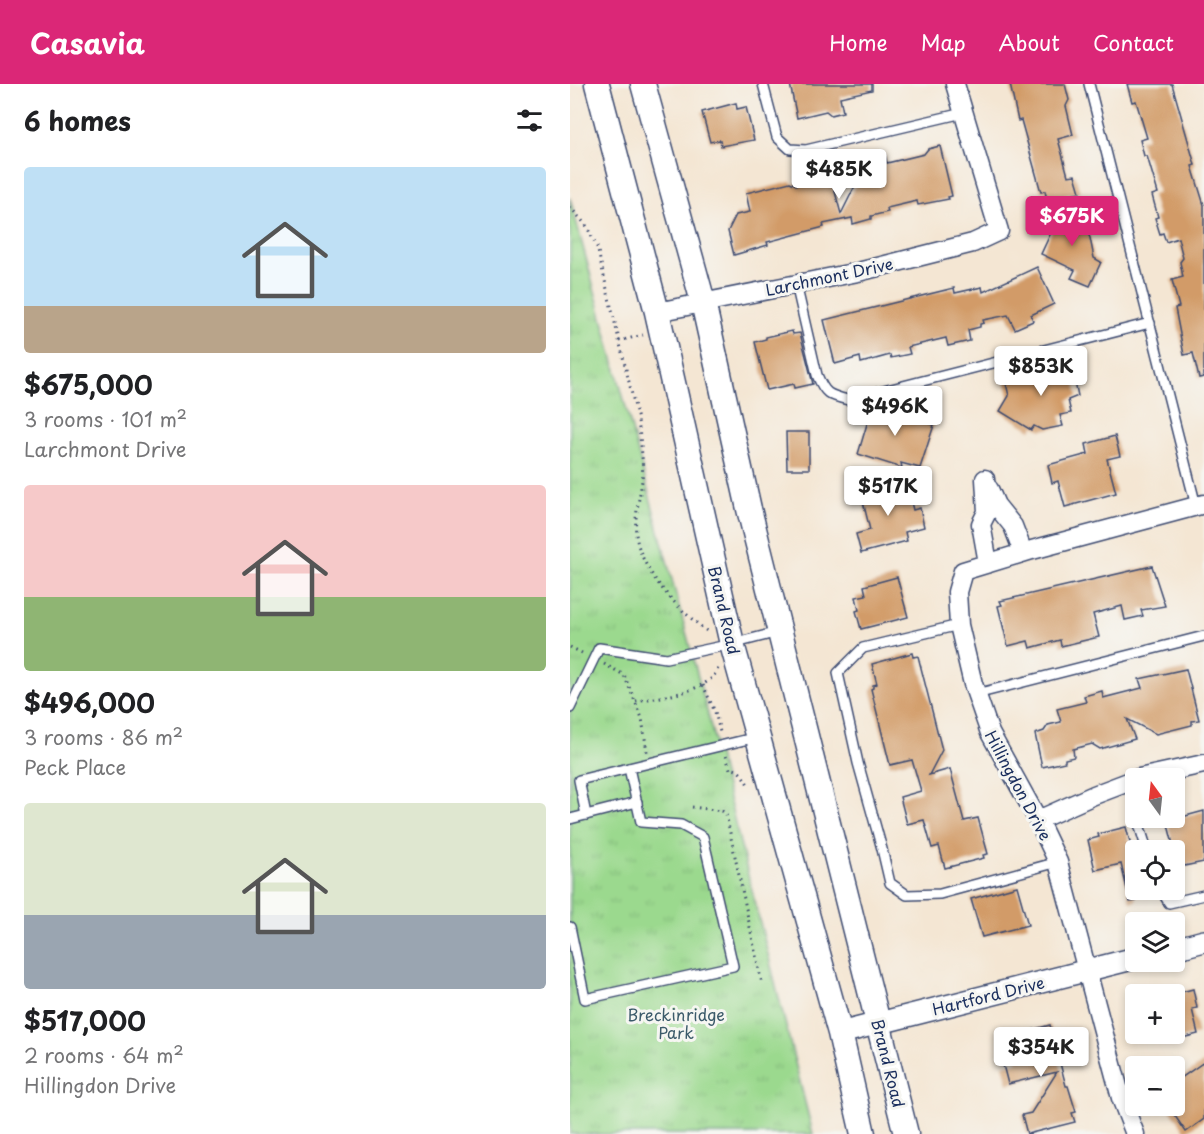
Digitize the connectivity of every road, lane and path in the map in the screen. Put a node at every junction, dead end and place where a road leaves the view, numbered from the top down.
1 (597, 84) edge
2 (643, 84) edge
3 (763, 84) edge
4 (955, 84) edge
5 (1089, 84) edge
6 (963, 113) junction
7 (570, 207) edge
8 (795, 284) junction
9 (703, 302) junction
10 (652, 323) junction
11 (1150, 323) junction
12 (619, 341) junction
13 (1200, 505) edge
14 (1023, 552) junction
15 (988, 563) junction
16 (959, 625) junction
17 (780, 631) junction
18 (1204, 636) edge
19 (570, 647) edge
20 (721, 647) junction
21 (594, 659) junction
22 (703, 685) junction
23 (976, 694) junction
24 (636, 701) junction
25 (570, 708) edge
26 (720, 732) dead end
27 (758, 736) junction
28 (648, 763) junction
29 (1204, 764) edge
30 (629, 768) junction
31 (1185, 768) edge
32 (1125, 784) edge
33 (637, 802) junction
34 (692, 807) dead end
35 (586, 815) junction
36 (570, 819) edge
37 (1038, 820) junction
38 (1058, 862) junction
39 (1204, 895) edge
40 (1185, 899) edge
41 (1167, 900) edge
42 (1182, 900) edge
43 (570, 927) edge
44 (1204, 941) edge
45 (1185, 946) edge
46 (1125, 961) edge
47 (1086, 970) junction
48 (762, 984) dead end
49 (879, 1022) junction
50 (840, 1033) junction
51 (863, 1134) edge
52 (906, 1134) edge
53 (1135, 1134) edge

1 - 10 main road, Brand Road
2 - 9 main road, Brand Road
3 - 6 lane
4 - 6 street
5 - 11 lane
6 - 8 street, Larchmont Drive
7 - 12 path
8 - 9 street, Larchmont Drive
8 - 11 lane
9 - 10 street, Larchmont Drive
9 - 17 main road, Brand Road
10 - 12 path
10 - 20 main road, Brand Road
11 - 13 lane
12 - 20 path
13 - 14 street, Hillingdon Drive
14 - 15 street, Hillingdon Drive
14 - 15 street
15 - 16 street, Hillingdon Drive
16 - 23 street, Hillingdon Drive
16 - 38 lane
17 - 20 lane
17 - 49 main road, Brand Road
18 - 23 lane
19 - 21 path
20 - 21 lane
20 - 22 path
20 - 27 main road, Brand Road
21 - 24 path
21 - 25 lane
22 - 24 path
22 - 26 path
23 - 37 street, Hillingdon Drive
24 - 28 path
27 - 28 lane
27 - 50 main road, Brand Road
28 - 30 lane
29 - 31 street
30 - 33 lane
30 - 35 lane
32 - 37 street
33 - 35 lane
33 - 43 lane
34 - 48 path
35 - 36 lane
37 - 38 street, Hillingdon Drive
38 - 47 street, Hillingdon Drive
39 - 40 lane
41 - 42 lane
44 - 45 street
46 - 47 street, Hartford Drive
47 - 49 street, Hartford Drive
47 - 53 street, Hillingdon Drive
49 - 50 street, Hartford Drive
49 - 52 main road, Brand Road
50 - 51 main road, Brand Road

